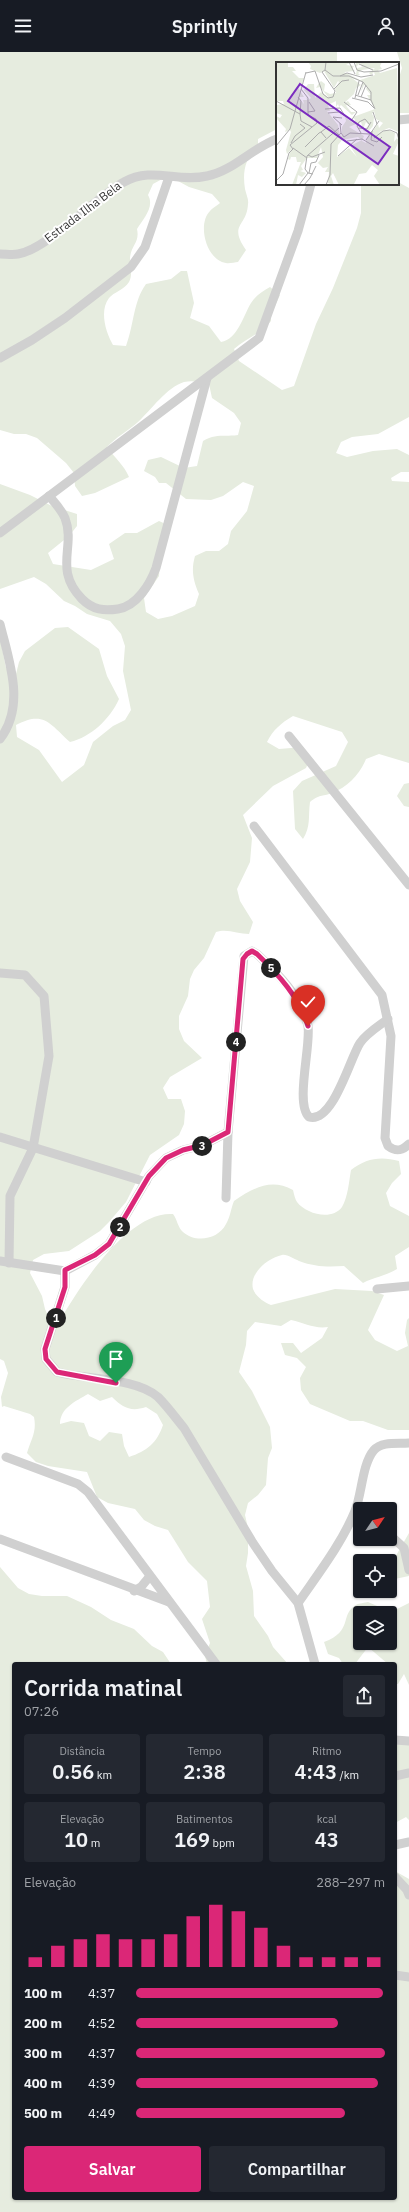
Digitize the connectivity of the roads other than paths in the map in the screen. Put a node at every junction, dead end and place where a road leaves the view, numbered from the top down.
1 (274, 142) edge
2 (169, 178) junction
3 (311, 185) edge
4 (0, 254) edge
5 (0, 358) edge
6 (207, 378) junction
7 (49, 496) junction
8 (0, 533) edge
9 (0, 624) edge
10 (289, 736) dead end
11 (0, 739) edge
12 (254, 826) dead end
13 (409, 885) edge
14 (0, 973) edge
15 (388, 1019) junction
16 (228, 1132) junction
17 (0, 1137) edge
18 (409, 1144) edge
19 (33, 1148) junction
20 (146, 1182) junction
21 (226, 1198) dead end
22 (5, 1262) edge
23 (65, 1270) junction
24 (409, 1286) edge
25 (377, 1289) dead end
26 (409, 1443) edge
27 (6, 1457) dead end
28 (360, 1502) edge
29 (353, 1521) edge
30 (0, 1539) edge
31 (397, 1540) edge
32 (406, 1546) edge
33 (409, 1570) edge
34 (150, 1576) junction
35 (134, 1591) junction
36 (169, 1602) junction
37 (298, 1602) junction
38 (214, 1662) edge
39 (314, 1662) edge
40 (397, 1740) edge
41 (409, 1741) edge
42 (409, 1773) edge
43 (397, 1776) edge
44 (409, 1842) edge
45 (397, 1845) edge
46 (397, 1879) edge
47 (409, 1895) edge
48 (397, 1975) edge
49 (409, 1977) edge

1 - 2 street, Estrada Ilha Bela
2 - 4 street, Estrada Ilha Bela
2 - 5 street
3 - 6 street
6 - 7 street
6 - 7 street
7 - 8 street
9 - 11 street
10 - 13 street
12 - 15 street
14 - 19 street
15 - 16 street
15 - 18 street
16 - 20 street
16 - 21 street
17 - 19 street
19 - 20 street
19 - 22 street
20 - 23 street
22 - 23 street
23 - 37 street
24 - 25 street
26 - 28 street
27 - 34 street
29 - 37 street
30 - 35 street
31 - 32 street
32 - 33 street
34 - 35 street
34 - 36 street
35 - 36 street
36 - 38 street
37 - 39 street
40 - 41 street
42 - 43 street
44 - 45 street
46 - 47 street
48 - 49 street

